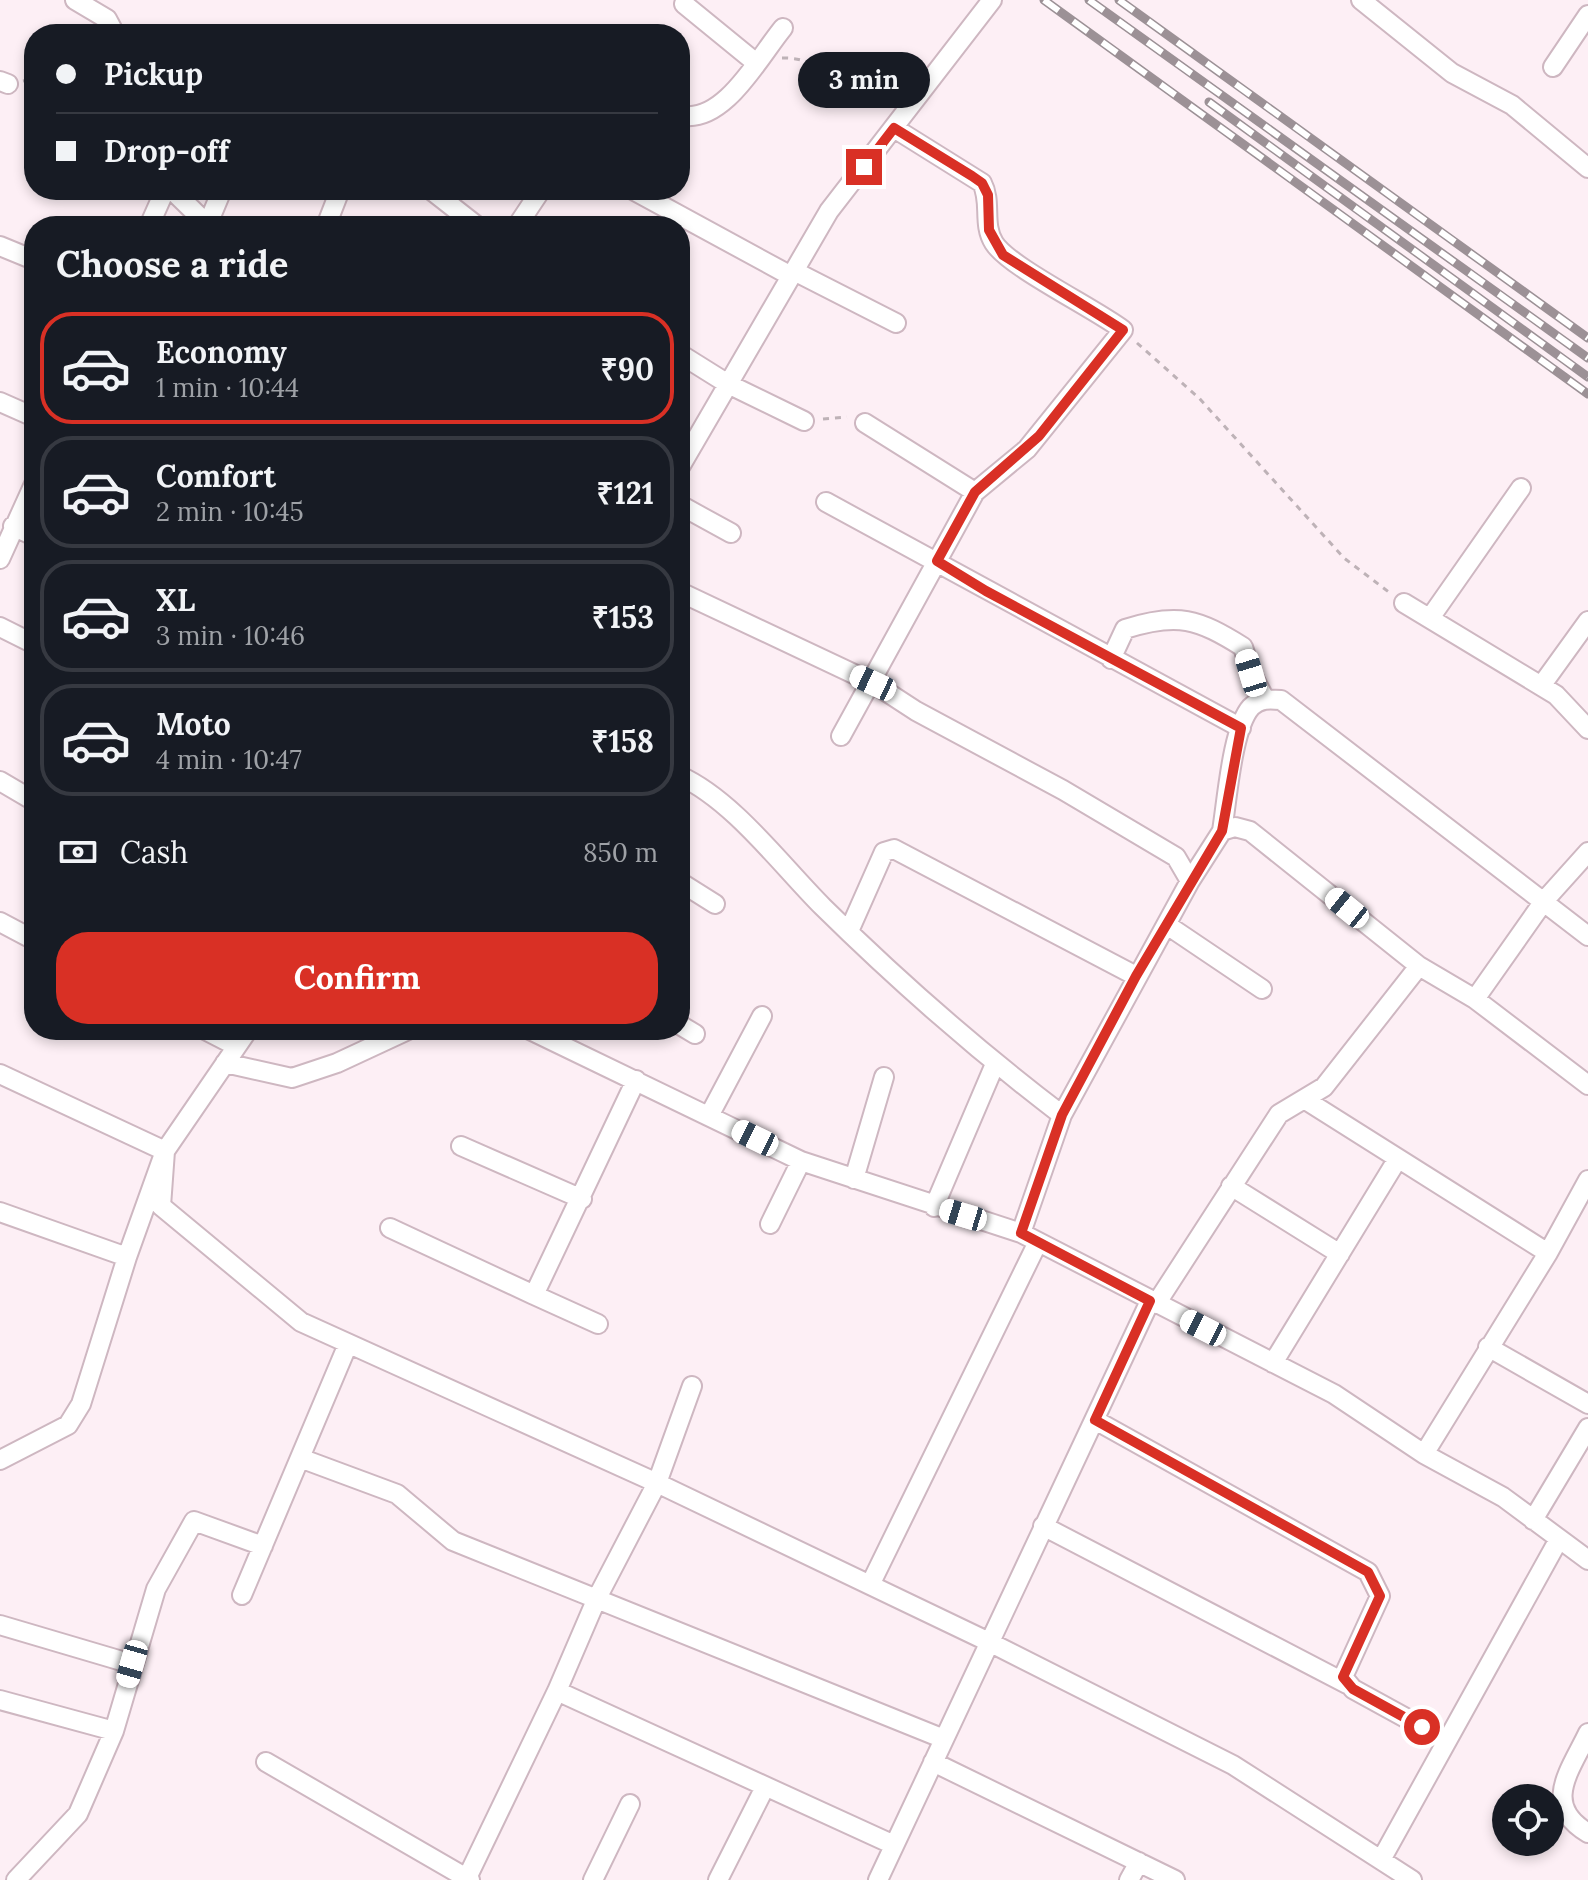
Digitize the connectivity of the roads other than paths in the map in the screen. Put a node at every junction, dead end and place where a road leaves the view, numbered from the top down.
1 (75, 0) edge
2 (992, 0) edge
3 (1361, 0) edge
4 (684, 4) dead end
5 (1588, 15) edge
6 (110, 24) edge
7 (783, 28) dead end
8 (757, 60) junction
9 (1553, 67) dead end
10 (690, 116) edge
11 (894, 128) junction
12 (1588, 168) edge
13 (182, 200) edge
14 (444, 200) edge
15 (652, 200) edge
16 (199, 216) edge
17 (464, 216) edge
18 (683, 216) edge
19 (690, 220) edge
20 (0, 246) edge
21 (24, 256) edge
22 (793, 274) junction
23 (896, 323) dead end
24 (690, 360) edge
25 (728, 384) junction
26 (0, 402) edge
27 (24, 413) edge
28 (804, 421) road end
29 (865, 423) road end
30 (690, 450) edge
31 (1521, 488) dead end
32 (975, 492) junction
33 (826, 502) dead end
34 (24, 504) edge
35 (690, 510) edge
36 (13, 526) junction
37 (24, 531) edge
38 (731, 533) dead end
39 (0, 559) edge
40 (937, 561) junction
41 (690, 597) edge
42 (1404, 603) road end
43 (1430, 618) junction
44 (1588, 621) edge
45 (0, 627) edge
46 (24, 639) edge
47 (1111, 659) junction
48 (873, 683) junction
49 (1541, 686) junction
50 (1265, 699) junction
51 (1241, 728) junction
52 (1588, 729) edge
53 (841, 736) dead end
54 (0, 781) edge
55 (690, 781) edge
56 (24, 795) edge
57 (1222, 831) junction
58 (1588, 852) edge
59 (1190, 881) junction
60 (690, 888) edge
61 (1544, 901) junction
62 (715, 904) dead end
63 (0, 922) edge
64 (1167, 925) junction
65 (849, 931) junction
66 (24, 935) edge
67 (1588, 936) edge
68 (1419, 966) junction
69 (1136, 976) junction
70 (1262, 989) dead end
71 (1475, 999) junction
72 (762, 1016) dead end
73 (224, 1040) edge
74 (240, 1040) edge
75 (386, 1040) edge
76 (551, 1040) edge
77 (236, 1046) junction
78 (225, 1063) junction
79 (995, 1064) junction
80 (0, 1074) edge
81 (884, 1077) dead end
82 (636, 1080) junction
83 (1588, 1085) edge
84 (1304, 1099) junction
85 (1062, 1115) junction
86 (709, 1116) junction
87 (461, 1146) dead end
88 (165, 1151) junction
89 (1397, 1160) junction
90 (801, 1161) junction
91 (854, 1179) junction
92 (1588, 1180) edge
93 (1231, 1186) junction
94 (582, 1199) junction
95 (934, 1207) junction
96 (0, 1212) edge
97 (770, 1224) dead end
98 (390, 1228) dead end
99 (1021, 1233) junction
100 (1037, 1244) junction
101 (1548, 1253) junction
102 (1340, 1254) junction
103 (127, 1257) junction
104 (534, 1295) junction
105 (1153, 1302) junction
106 (598, 1324) dead end
107 (348, 1344) junction
108 (1488, 1347) junction
109 (1273, 1363) junction
110 (692, 1386) dead end
111 (1588, 1404) edge
112 (1095, 1420) junction
113 (1588, 1428) edge
114 (1424, 1454) junction
115 (300, 1458) junction
116 (0, 1460) edge
117 (657, 1483) junction
118 (1533, 1520) junction
119 (1043, 1526) junction
120 (1559, 1539) junction
121 (263, 1546) junction
122 (1588, 1560) edge
123 (870, 1585) junction
124 (242, 1595) dead end
125 (597, 1598) junction
126 (0, 1625) edge
127 (989, 1642) junction
128 (132, 1664) junction
129 (1347, 1684) junction
130 (557, 1691) junction
131 (0, 1700) edge
132 (114, 1731) junction
133 (1588, 1733) edge
134 (944, 1739) junction
135 (1446, 1740) junction
136 (266, 1762) dead end
137 (933, 1762) junction
138 (764, 1789) junction
139 (630, 1804) dead end
140 (1588, 1833) edge
141 (894, 1845) junction
142 (1381, 1860) junction
143 (1139, 1862) junction
144 (0, 1872) edge
145 (884, 1878) edge
146 (468, 1879) edge
147 (8, 1880) edge
148 (16, 1880) edge
149 (593, 1880) edge
150 (718, 1880) edge
151 (1129, 1880) edge
152 (1175, 1880) edge
153 (1412, 1880) edge

1 - 6 street
2 - 11 street
3 - 12 street
4 - 8 street
5 - 9 street
7 - 8 street
8 - 10 street
11 - 22 street
11 - 32 street
13 - 16 street
14 - 17 street
15 - 18 street
19 - 22 street
20 - 21 street
22 - 23 street
22 - 25 street
24 - 25 street
25 - 28 street
25 - 30 street
26 - 27 street
29 - 32 street
31 - 43 street
32 - 40 street
33 - 40 street
34 - 36 street
35 - 38 street
36 - 37 street
36 - 39 street
40 - 47 street
40 - 48 street
41 - 48 street
42 - 43 street
43 - 49 street
44 - 49 street
45 - 46 street
47 - 50 street
47 - 51 street
48 - 53 street
48 - 59 street
49 - 52 street
50 - 51 street
50 - 61 street
51 - 57 street
54 - 56 street
55 - 65 street
57 - 59 street
57 - 68 street
58 - 61 street
59 - 64 street
60 - 62 street
61 - 67 street
61 - 71 street
63 - 66 street
64 - 69 street
64 - 70 street
65 - 69 street
65 - 79 street
68 - 71 street
68 - 84 street
69 - 85 street
71 - 83 street
72 - 86 street
73 - 77 street
74 - 77 street
75 - 78 street
76 - 82 street
77 - 78 street
78 - 88 street
79 - 85 street
79 - 95 street
80 - 88 street
81 - 91 street
82 - 86 street
82 - 94 street
84 - 89 street
84 - 93 street
85 - 99 street
86 - 90 street
87 - 94 street
88 - 103 street
88 - 107 street
89 - 101 street
89 - 102 street
90 - 91 street
90 - 97 street
91 - 95 street
92 - 101 street
93 - 102 street
93 - 105 street
94 - 104 street
95 - 99 street
96 - 103 street
98 - 104 street
99 - 100 street
100 - 105 street
100 - 123 street
101 - 108 street
102 - 109 street
103 - 116 street
104 - 106 street
105 - 109 street
105 - 112 street
107 - 115 street
107 - 117 street
108 - 111 street
108 - 114 street
109 - 114 street
110 - 117 street
112 - 119 street
112 - 129 street
113 - 118 street
114 - 118 street
115 - 121 street
115 - 125 street
117 - 123 street
117 - 125 street
118 - 120 street
119 - 127 street
119 - 129 street
120 - 122 street
120 - 135 street
121 - 124 street
121 - 128 street
123 - 127 street
125 - 130 street
125 - 134 street
126 - 128 street
127 - 134 street
127 - 142 street
128 - 132 street
129 - 135 street
130 - 138 street
130 - 146 street
131 - 132 street
132 - 148 street
133 - 140 street
134 - 137 street
135 - 142 street
136 - 146 street
137 - 141 street
137 - 143 street
138 - 141 street
138 - 150 street
139 - 149 street
141 - 145 street
142 - 153 street
143 - 151 street
143 - 152 street
144 - 147 street

